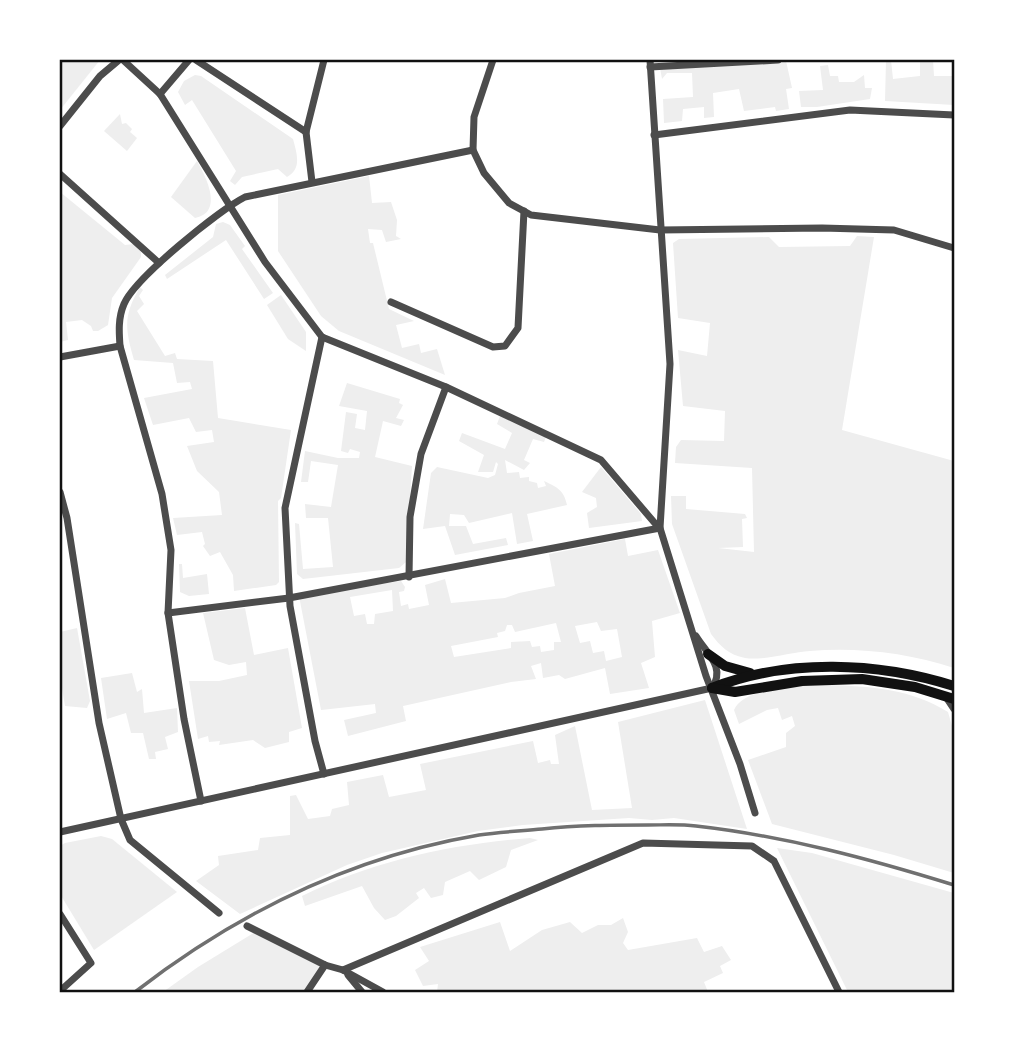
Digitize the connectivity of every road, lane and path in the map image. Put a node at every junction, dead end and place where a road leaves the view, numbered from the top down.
1 (121, 60) edge
2 (189, 60) edge
3 (196, 60) edge
4 (324, 60) edge
5 (493, 60) edge
6 (778, 60) edge
7 (650, 63) edge
8 (160, 94) junction
9 (954, 115) edge
10 (60, 126) edge
11 (306, 132) junction
12 (654, 135) junction
13 (473, 150) junction
14 (60, 174) edge
15 (312, 182) junction
16 (230, 205) junction
17 (524, 211) junction
18 (660, 230) junction
19 (954, 248) edge
20 (159, 263) junction
21 (391, 302) dead end
22 (322, 337) junction
23 (120, 346) junction
24 (60, 357) edge
25 (446, 387) junction
26 (60, 492) edge
27 (660, 528) junction
28 (409, 577) junction
29 (289, 598) junction
30 (168, 612) junction
31 (691, 626) junction
32 (708, 654) junction
33 (761, 674) junction
34 (954, 686) edge
35 (712, 688) junction
36 (950, 697) edge
37 (954, 709) edge
38 (324, 774) junction
39 (201, 801) junction
40 (755, 813) dead end
41 (121, 819) junction
42 (60, 832) edge
43 (219, 913) dead end
44 (60, 914) edge
45 (247, 926) dead end
46 (325, 965) junction
47 (343, 970) junction
48 (60, 991) edge
49 (307, 992) edge
50 (362, 992) edge
51 (383, 992) edge
52 (839, 992) edge

1 - 8 street
1 - 10 street
2 - 8 street
3 - 11 street
4 - 11 street
5 - 13 street
6 - 7 street
7 - 12 street
8 - 16 street
9 - 12 street
11 - 15 street
12 - 18 street
13 - 15 street
13 - 17 street
14 - 20 street
15 - 16 street
16 - 20 street
16 - 22 street
17 - 18 street
17 - 21 street
18 - 19 street
18 - 27 street
20 - 23 street
22 - 25 street
22 - 29 street
23 - 24 street
23 - 30 street
25 - 27 street
25 - 28 street
26 - 41 street
27 - 28 street
27 - 31 street
28 - 29 street
29 - 30 street
29 - 38 street
30 - 39 street
31 - 32 street
31 - 35 street
32 - 33 main road
32 - 35 street
33 - 34 main road
33 - 35 main road
35 - 36 main road
35 - 38 street
35 - 40 street
36 - 37 street
38 - 39 street
39 - 41 street
41 - 42 street
41 - 43 street
44 - 48 street
45 - 46 street
46 - 47 street
46 - 49 street
47 - 50 street
47 - 51 street
47 - 52 street

